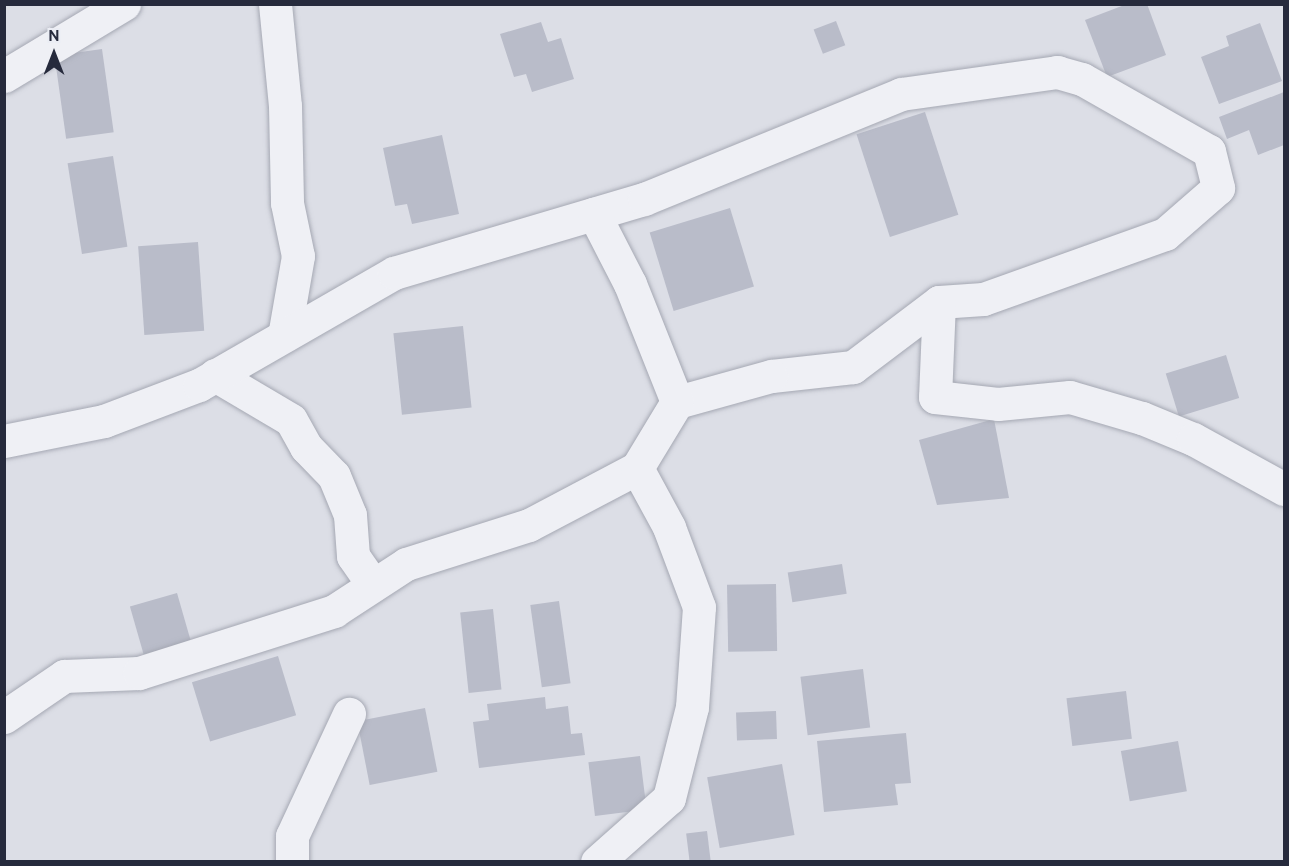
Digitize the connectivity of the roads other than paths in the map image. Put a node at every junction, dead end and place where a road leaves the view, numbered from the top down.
1 (124, 4) edge
2 (275, 4) edge
3 (4, 76) edge
4 (594, 214) junction
5 (939, 302) junction
6 (284, 336) junction
7 (215, 375) junction
8 (677, 402) junction
9 (4, 441) edge
10 (637, 468) junction
11 (1284, 489) edge
12 (373, 585) junction
13 (349, 714) dead end
14 (4, 717) edge
15 (292, 861) edge
16 (597, 861) edge

1 - 3 street
2 - 6 street
4 - 5 street
4 - 6 street
4 - 8 street
5 - 8 street
5 - 11 street
6 - 7 street
7 - 9 street
7 - 12 street
8 - 10 street
10 - 12 street
10 - 16 street
12 - 14 street
13 - 15 street

